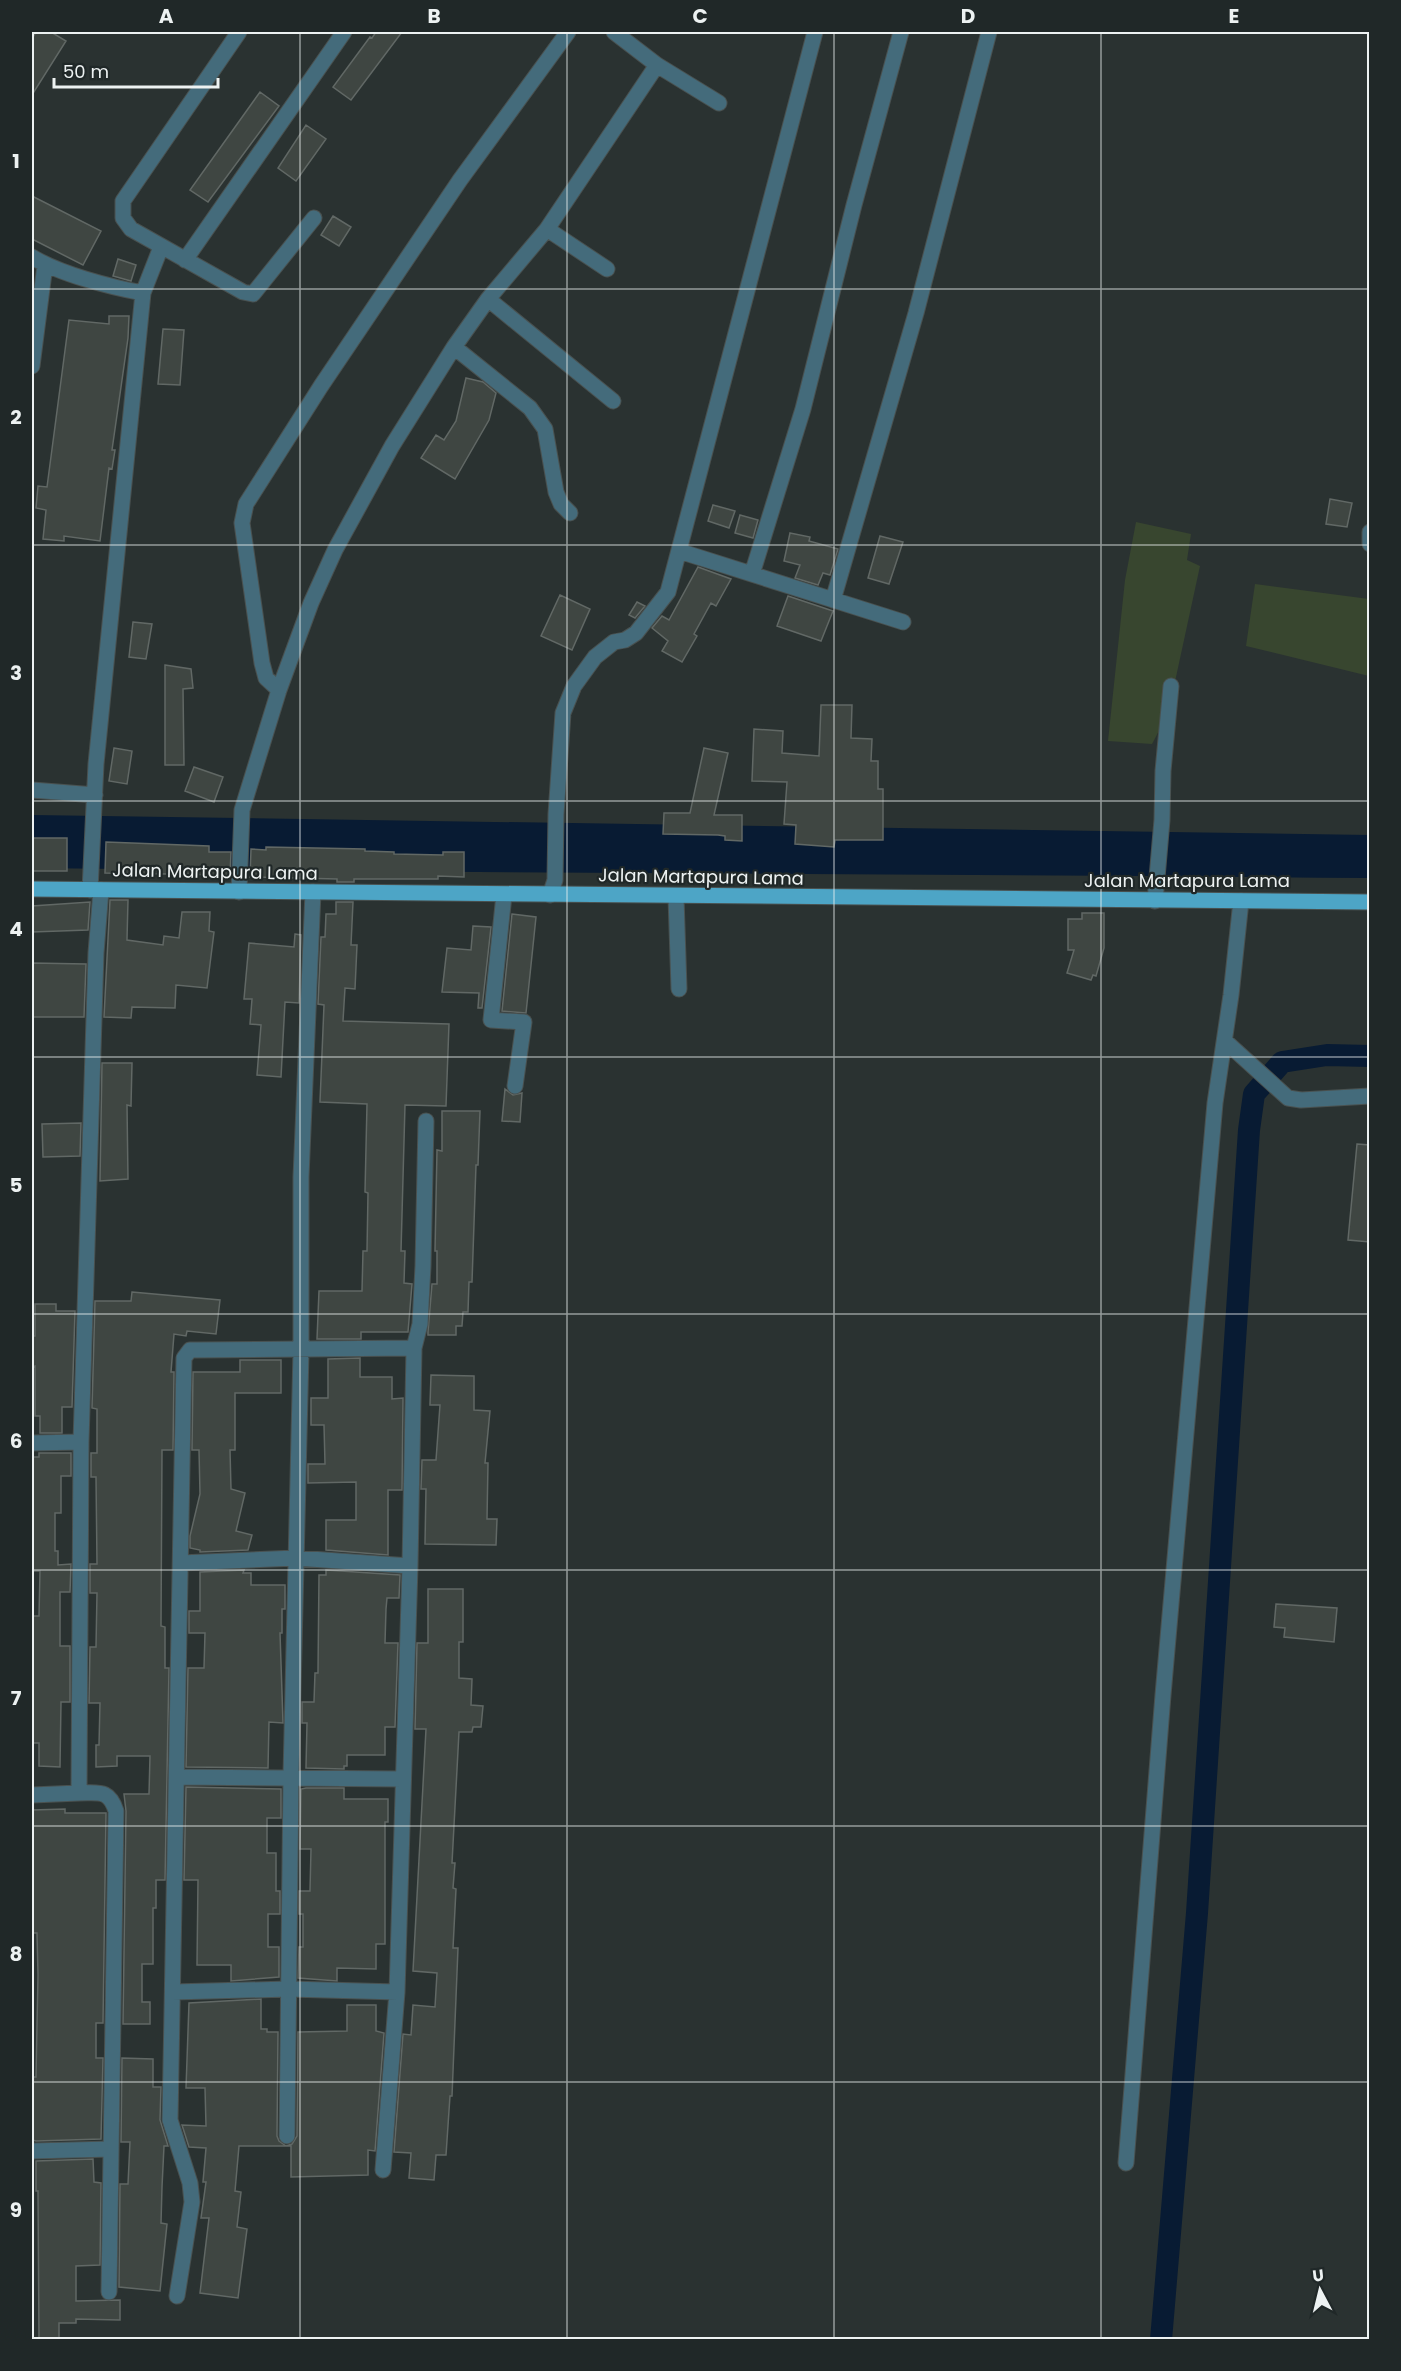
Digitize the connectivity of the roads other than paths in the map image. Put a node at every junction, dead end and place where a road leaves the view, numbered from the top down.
1 (239, 32) edge
2 (344, 32) edge
3 (568, 32) edge
4 (614, 32) edge
5 (815, 32) edge
6 (901, 32) edge
7 (989, 32) edge
8 (657, 65) junction
9 (719, 104) dead end
10 (314, 218) dead end
11 (547, 229) junction
12 (161, 247) junction
13 (32, 257) edge
14 (185, 260) junction
15 (45, 265) junction
16 (607, 269) dead end
17 (143, 292) junction
18 (488, 299) junction
19 (454, 347) junction
20 (32, 366) edge
21 (613, 401) dead end
22 (570, 513) dead end
23 (1370, 532) edge
24 (1370, 544) edge
25 (679, 551) junction
26 (752, 574) junction
27 (832, 600) junction
28 (903, 622) dead end
29 (1172, 686) dead end
30 (279, 690) junction
31 (32, 790) edge
32 (95, 800) junction
33 (94, 885) junction
34 (239, 885) junction
35 (32, 889) edge
36 (313, 892) junction
37 (504, 895) junction
38 (550, 895) junction
39 (676, 897) junction
40 (1155, 901) junction
41 (1241, 902) junction
42 (1370, 902) edge
43 (679, 990) dead end
44 (1225, 1041) junction
45 (515, 1086) dead end
46 (1370, 1096) edge
47 (426, 1121) dead end
48 (414, 1348) junction
49 (301, 1351) junction
50 (81, 1442) junction
51 (32, 1443) edge
52 (296, 1558) junction
53 (181, 1563) junction
54 (410, 1566) junction
55 (291, 1776) junction
56 (177, 1777) junction
57 (403, 1779) junction
58 (79, 1793) junction
59 (32, 1795) edge
60 (289, 1989) junction
61 (173, 1992) junction
62 (397, 1992) junction
63 (287, 2136) dead end
64 (111, 2149) junction
65 (32, 2151) edge
66 (1126, 2163) dead end
67 (383, 2169) dead end
68 (109, 2292) dead end
69 (177, 2296) dead end

1 - 12 street
2 - 14 street
3 - 30 street
4 - 8 street
5 - 25 street
6 - 26 street
7 - 27 street
8 - 9 street
8 - 11 street
10 - 14 street
11 - 16 street
11 - 18 street
12 - 14 street
12 - 17 street
13 - 15 street
15 - 17 street
15 - 20 street
17 - 32 street
18 - 19 street
18 - 21 street
19 - 22 street
19 - 30 street
23 - 24 street
25 - 26 street
25 - 38 street
26 - 27 street
27 - 28 street
29 - 40 street
30 - 34 street
31 - 32 street
32 - 33 street
33 - 34 main road, Jalan Martapura Lama
33 - 35 main road, Jalan Martapura Lama
33 - 50 street
34 - 36 main road, Jalan Martapura Lama
36 - 37 main road, Jalan Martapura Lama
36 - 49 street
37 - 38 main road, Jalan Martapura Lama
37 - 45 street
38 - 39 main road, Jalan Martapura Lama
39 - 40 main road, Jalan Martapura Lama
39 - 43 street
40 - 41 main road, Jalan Martapura Lama
41 - 42 main road, Jalan Martapura Lama
41 - 44 street
44 - 46 street
44 - 66 street
47 - 48 street
48 - 49 street
48 - 54 street
49 - 52 street
49 - 53 street
50 - 51 street
50 - 58 street
52 - 53 street
52 - 54 street
52 - 55 street
53 - 56 street
54 - 57 street
55 - 56 street
55 - 57 street
55 - 60 street
56 - 61 street
57 - 62 street
58 - 59 street
58 - 64 street
60 - 61 street
60 - 62 street
60 - 63 street
61 - 69 street
62 - 67 street
64 - 65 street
64 - 68 street

